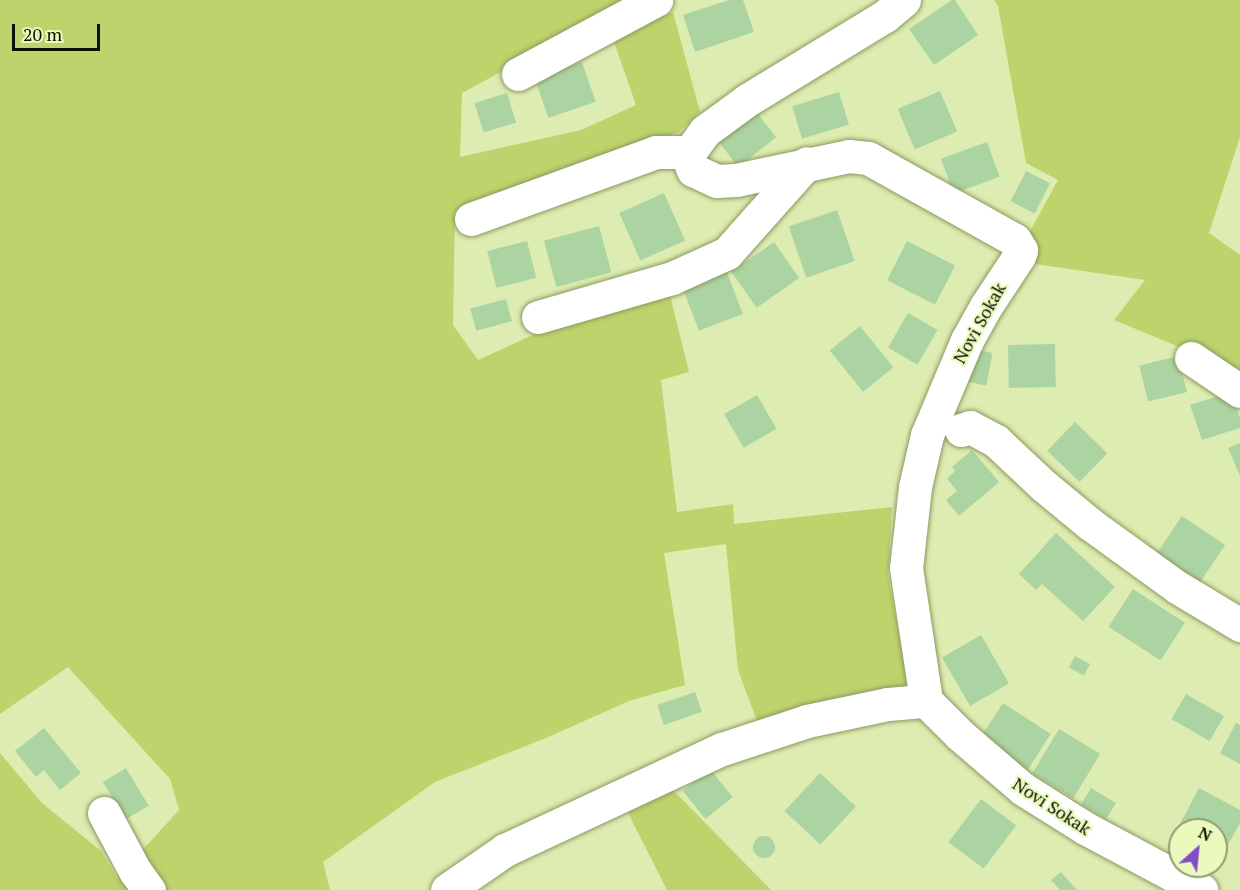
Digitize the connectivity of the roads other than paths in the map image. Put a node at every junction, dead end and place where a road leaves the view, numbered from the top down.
1 (656, 0) edge
2 (904, 0) edge
3 (518, 74) dead end
4 (690, 152) junction
5 (807, 163) junction
6 (471, 219) dead end
7 (538, 317) dead end
8 (1191, 358) dead end
9 (1240, 391) edge
10 (961, 430) dead end
11 (1240, 625) edge
12 (926, 701) junction
13 (104, 813) dead end
14 (149, 890) edge
15 (447, 890) edge
16 (1200, 890) edge

1 - 3 street
2 - 4 street
4 - 5 street, Novi Sokak
4 - 6 street
5 - 7 street
5 - 12 street, Novi Sokak
8 - 9 street
10 - 11 street
12 - 15 street
12 - 16 street, Novi Sokak
13 - 14 street

